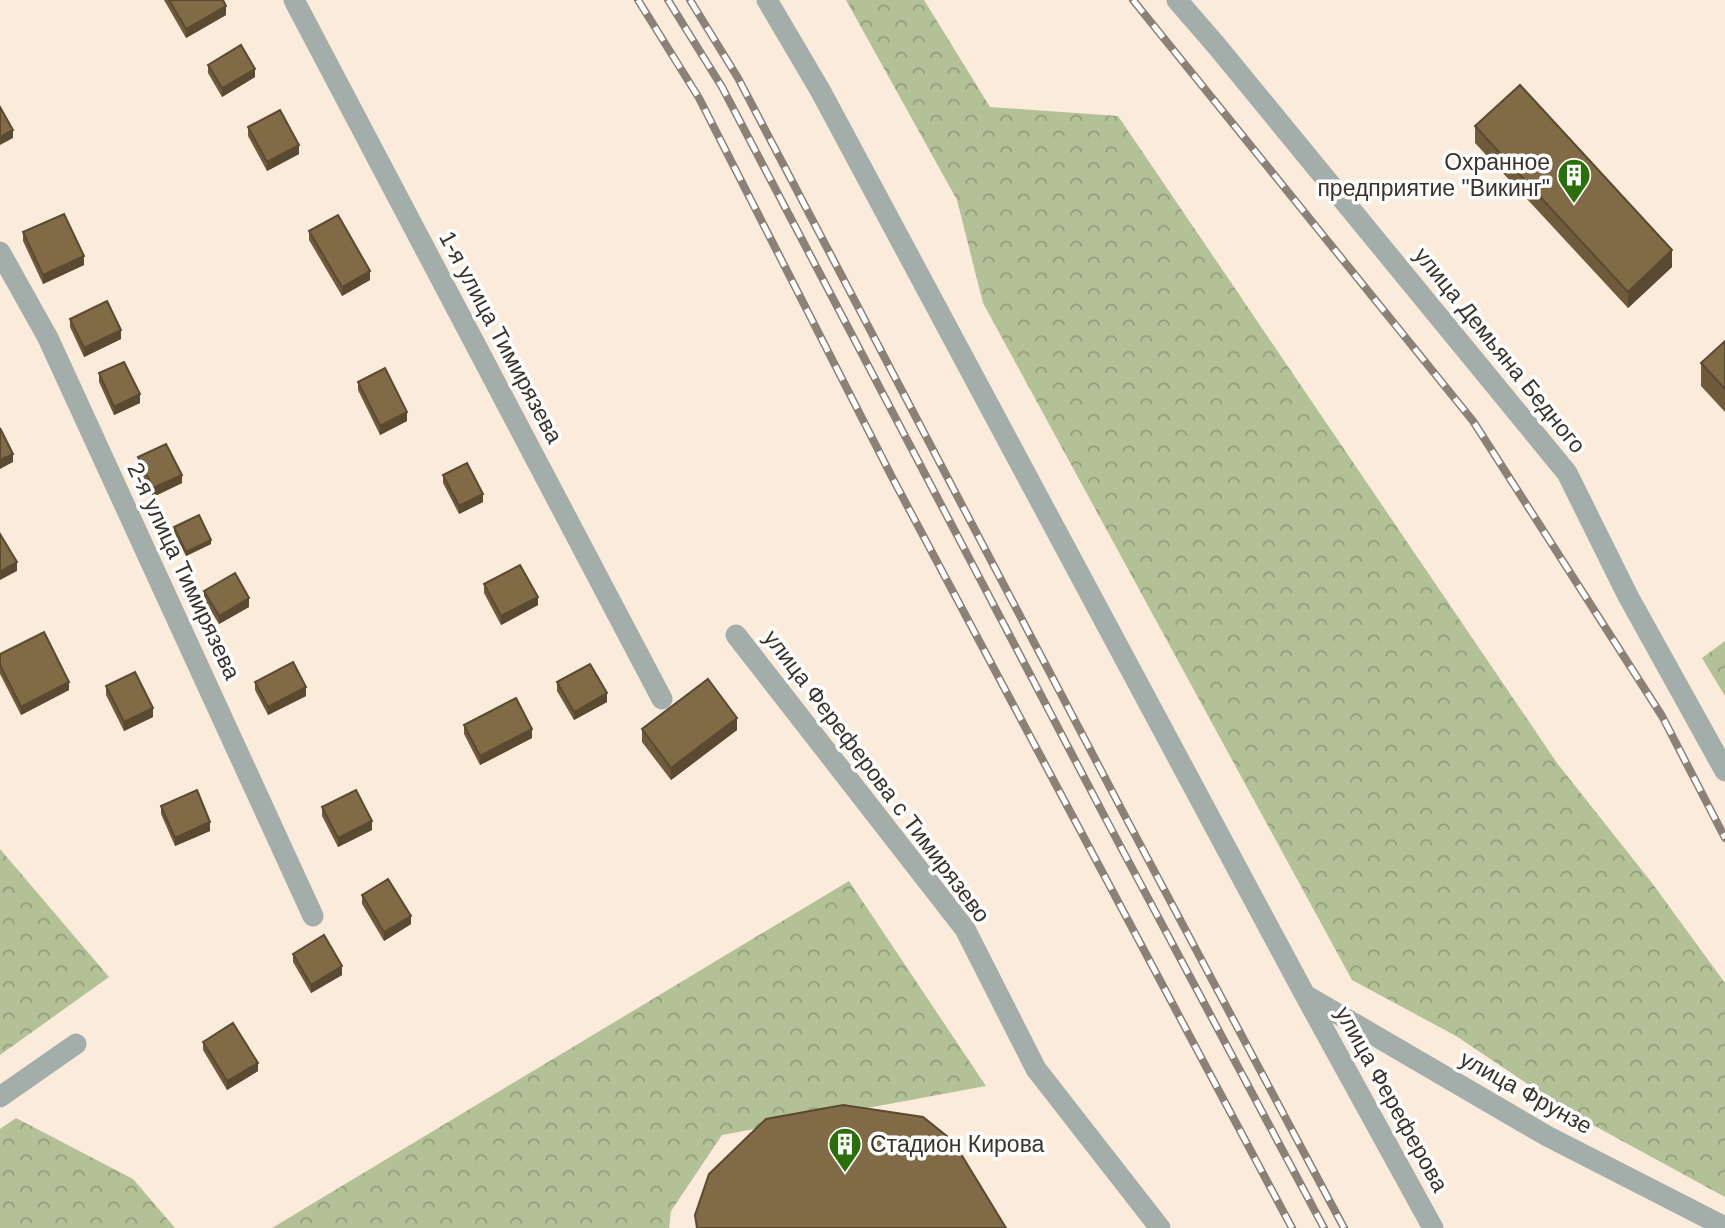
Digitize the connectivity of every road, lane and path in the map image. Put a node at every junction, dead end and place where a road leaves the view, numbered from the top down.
1 (294, 0) edge
2 (766, 0) edge
3 (1177, 0) edge
4 (0, 251) edge
5 (736, 635) dead end
6 (662, 699) dead end
7 (1725, 771) edge
8 (313, 916) dead end
9 (1305, 995) junction
10 (76, 1044) dead end
11 (0, 1097) edge
12 (1725, 1227) edge
13 (1160, 1228) edge
14 (1433, 1228) edge

1 - 6 street, 1-я улица Тимирязева
2 - 9 street, улица Фереферова
3 - 7 street, улица Демьяна Бедного
4 - 8 street, 2-я улица Тимирязева
5 - 13 street, улица Фереферова с Тимирязево
9 - 12 street, улица Фрунзе
9 - 14 street, улица Фереферова
10 - 11 street

